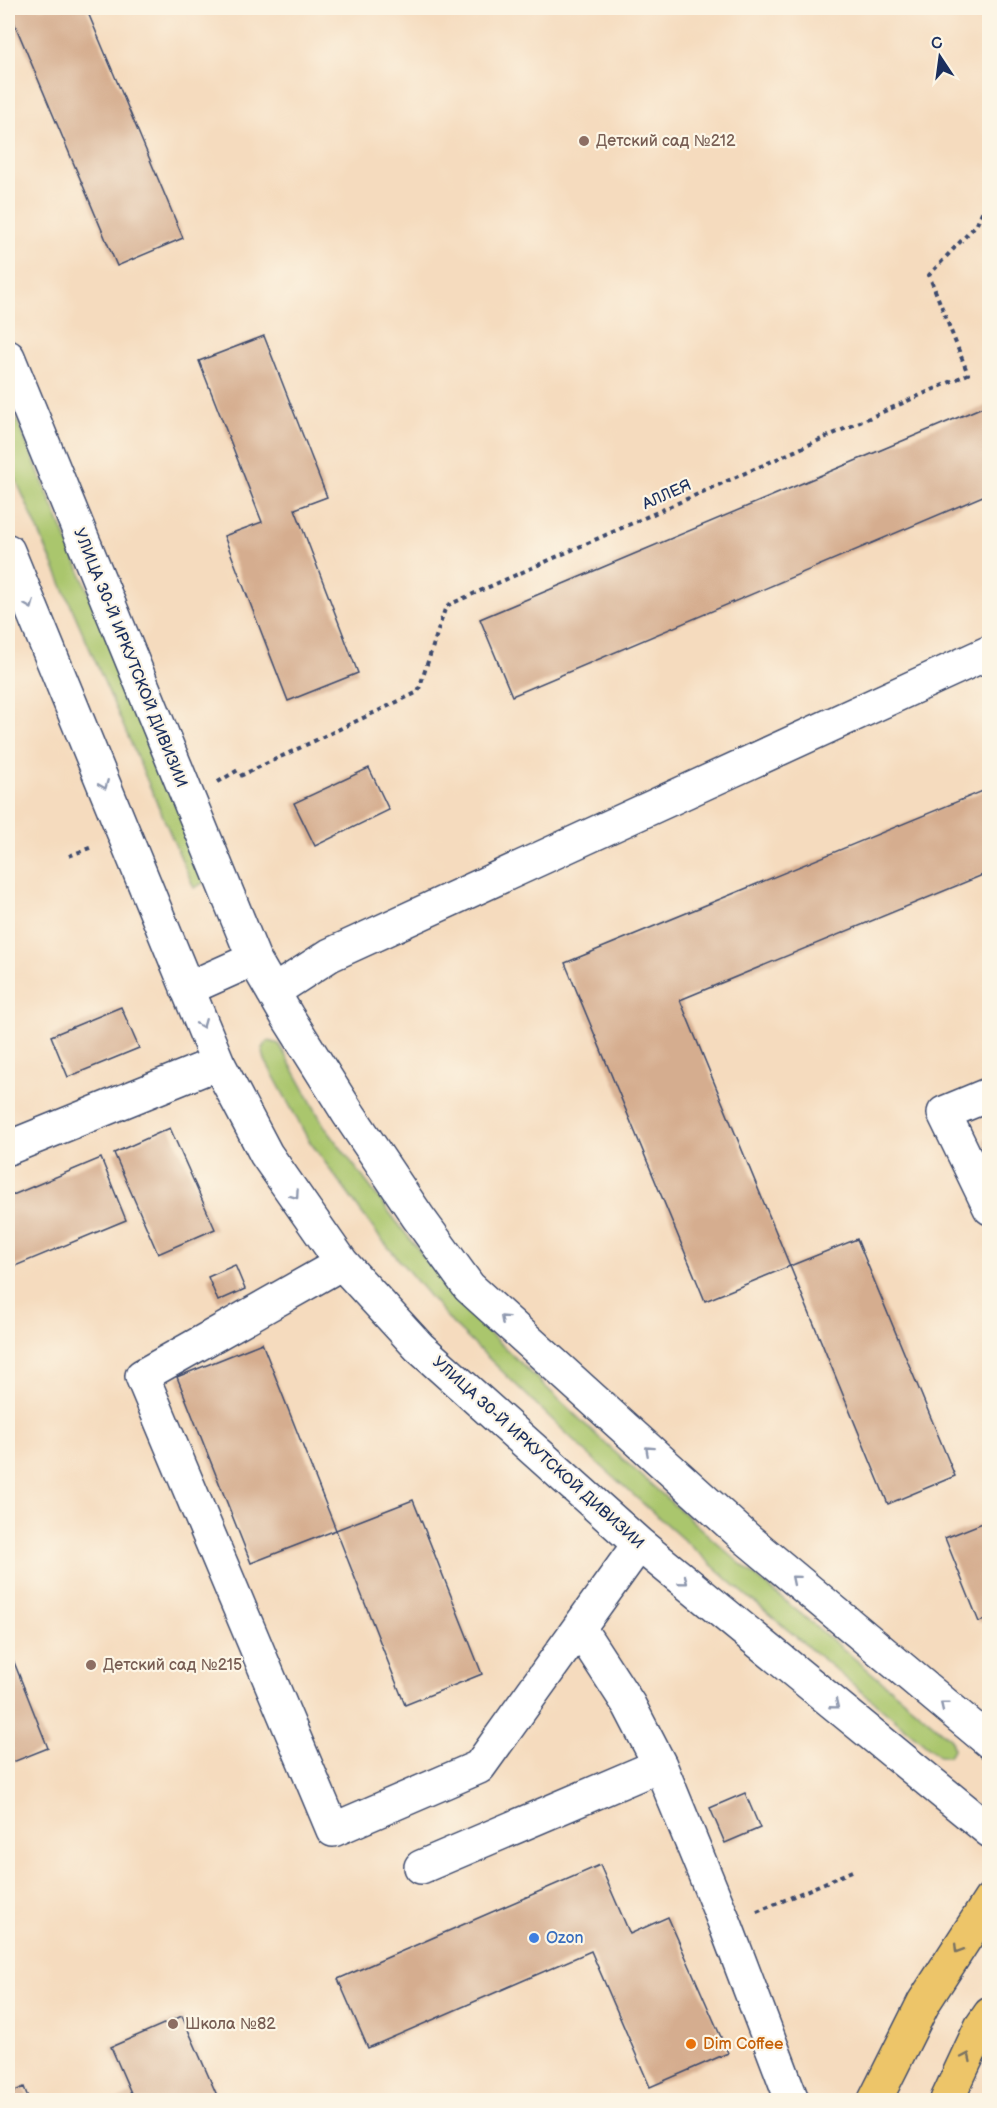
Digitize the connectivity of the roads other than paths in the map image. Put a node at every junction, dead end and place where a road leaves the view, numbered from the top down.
1 (8, 357) edge
2 (8, 550) edge
3 (990, 652) edge
4 (254, 959) junction
5 (187, 989) junction
6 (273, 992) junction
7 (218, 1063) junction
8 (990, 1094) edge
9 (8, 1148) edge
10 (990, 1208) edge
11 (342, 1263) junction
12 (639, 1544) junction
13 (579, 1628) junction
14 (990, 1742) edge
15 (660, 1765) junction
16 (990, 1831) edge
17 (421, 1867) dead end
18 (990, 1900) edge
19 (990, 2014) edge
20 (792, 2100) edge
21 (875, 2100) edge
22 (947, 2100) edge

1 - 4 street, УЛИЦА 30-Й ИРКУТСКОЙ ДИВИЗИИ
2 -> 5 street, УЛИЦА 30-Й ИРКУТСКОЙ ДИВИЗИИ
3 - 6 street
4 - 5 street
4 - 6 street, УЛИЦА 30-Й ИРКУТСКОЙ ДИВИЗИИ
5 -> 7 street, УЛИЦА 30-Й ИРКУТСКОЙ ДИВИЗИИ
14 -> 6 street, УЛИЦА 30-Й ИРКУТСКОЙ ДИВИЗИИ
7 - 9 street
7 -> 11 street, УЛИЦА 30-Й ИРКУТСКОЙ ДИВИЗИИ
8 - 10 street
11 - 12 street, УЛИЦА 30-Й ИРКУТСКОЙ ДИВИЗИИ
11 - 13 street
12 - 13 street
12 -> 16 street, УЛИЦА 30-Й ИРКУТСКОЙ ДИВИЗИИ
13 - 15 street
15 - 17 street
15 - 20 street
18 -> 21 main road
22 -> 19 main road

